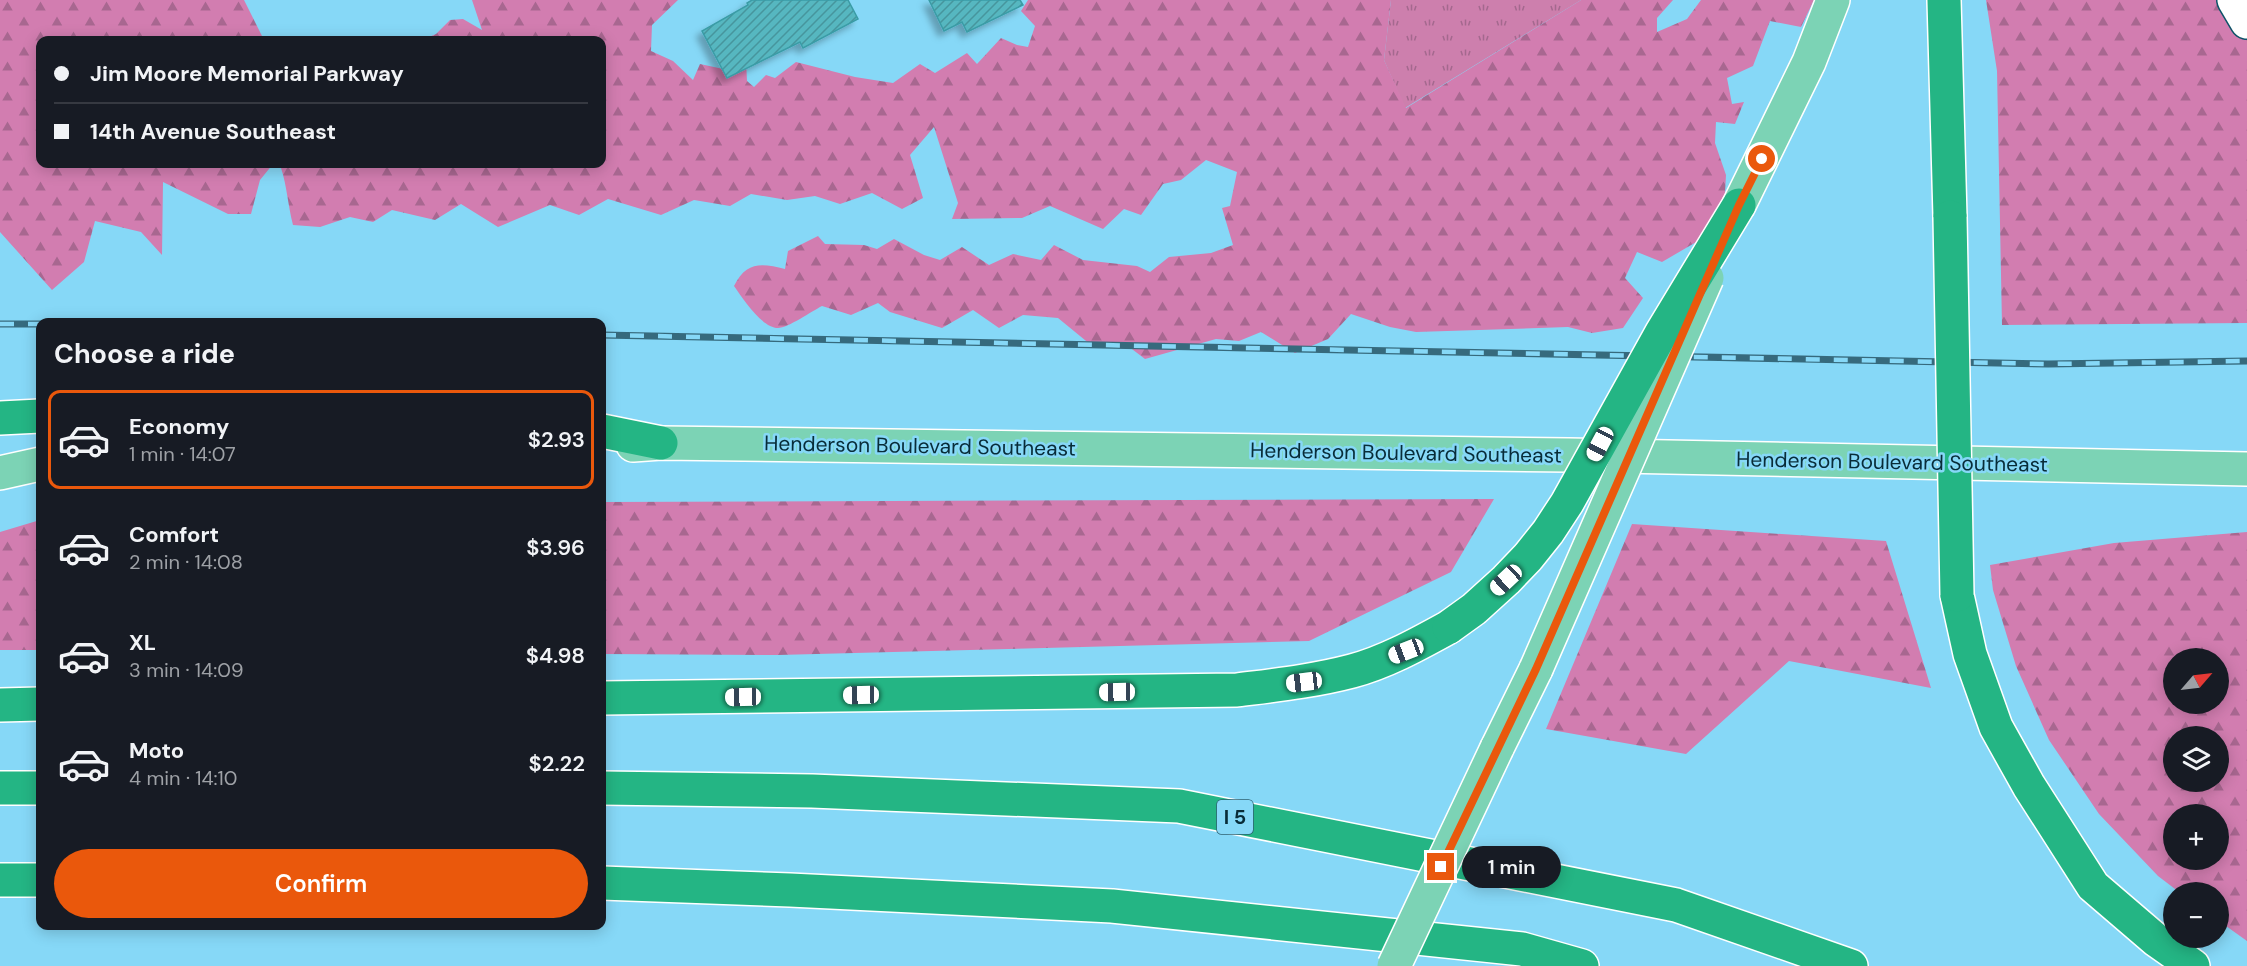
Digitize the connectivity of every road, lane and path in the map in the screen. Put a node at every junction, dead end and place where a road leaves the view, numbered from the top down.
1 (1833, 0) edge
2 (1944, 0) edge
3 (2234, 0) edge
4 (2247, 22) edge
5 (1739, 205) junction
6 (36, 416) edge
7 (0, 418) edge
8 (606, 432) edge
9 (661, 443) junction
10 (606, 447) edge
11 (36, 465) edge
12 (2247, 468) edge
13 (0, 473) edge
14 (606, 698) edge
15 (36, 704) edge
16 (0, 705) edge
17 (0, 788) edge
18 (36, 788) edge
19 (606, 788) edge
20 (0, 880) edge
21 (36, 880) edge
22 (606, 883) edge
23 (1394, 966) edge
24 (1582, 966) edge
25 (1851, 966) edge
26 (2193, 966) edge

1 - 5 main road
2 - 26 highway, bridge
3 - 4 street
5 - 14 highway, bridge
5 - 23 main road, bridge
6 - 7 highway
8 - 9 highway
9 - 10 main road, Henderson Boulevard Southeast
9 - 12 main road, Henderson Boulevard Southeast
11 - 13 main road
15 - 16 highway
17 - 18 highway
19 - 25 highway, I 5
20 - 21 highway
22 - 24 highway

